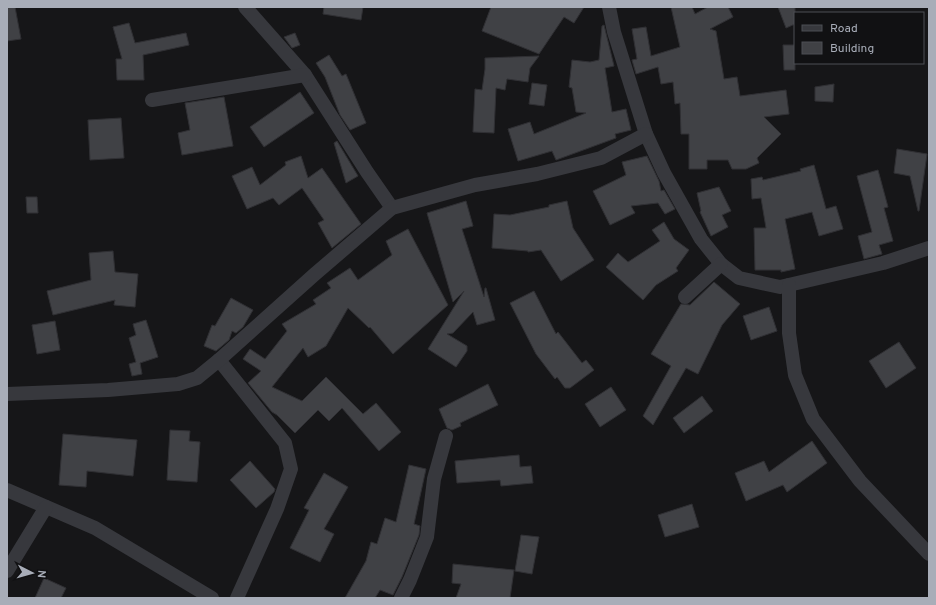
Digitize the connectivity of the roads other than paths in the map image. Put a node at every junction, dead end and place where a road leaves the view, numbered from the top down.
1 (245, 7) edge
2 (609, 7) edge
3 (305, 75) junction
4 (152, 100) dead end
5 (646, 134) junction
6 (392, 208) junction
7 (929, 248) edge
8 (721, 264) junction
9 (788, 285) junction
10 (685, 297) dead end
11 (219, 360) junction
12 (7, 394) edge
13 (446, 436) dead end
14 (7, 490) edge
15 (46, 507) junction
16 (929, 554) edge
17 (7, 571) edge
18 (206, 597) edge
19 (238, 598) edge
20 (401, 598) edge

1 - 3 street
2 - 5 street
3 - 4 street
3 - 6 street
5 - 6 street
5 - 8 street
6 - 11 street
7 - 9 street
8 - 9 street
8 - 10 street
9 - 16 street
11 - 12 street
11 - 19 street
13 - 20 street
14 - 15 street
15 - 17 street
15 - 18 street

